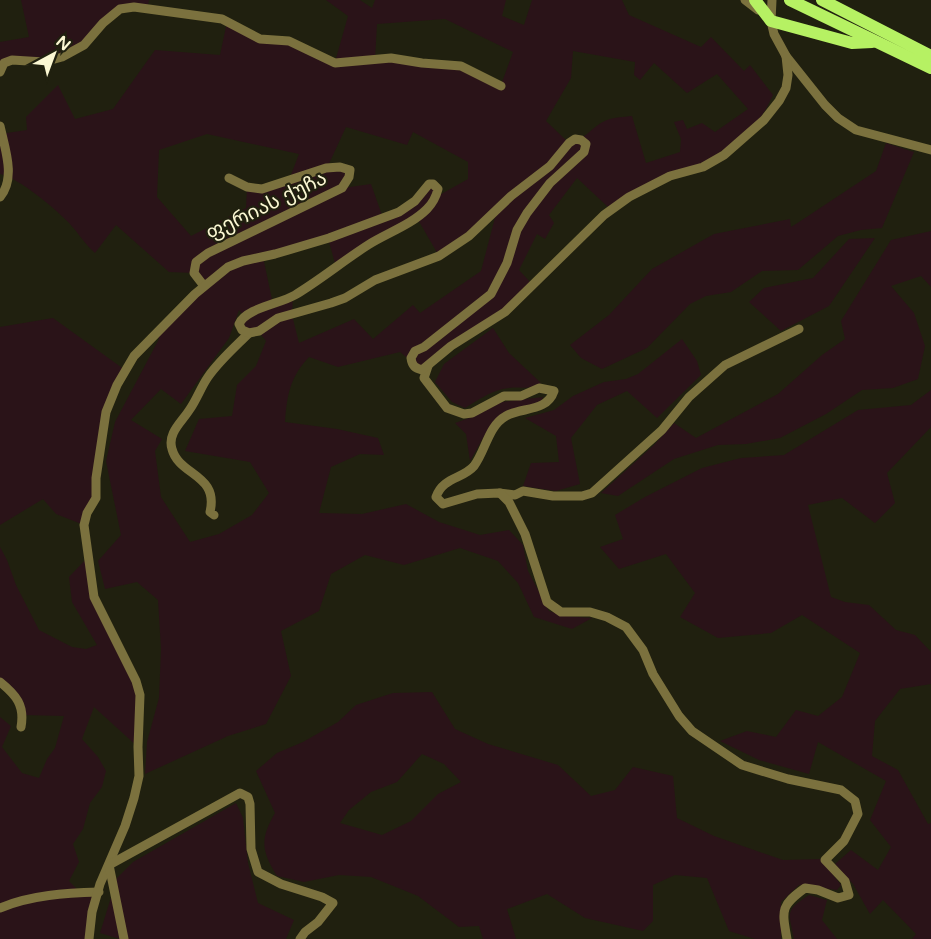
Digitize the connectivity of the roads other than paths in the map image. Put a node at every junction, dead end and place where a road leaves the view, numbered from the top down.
1 (745, 0) edge
2 (755, 0) edge
3 (772, 0) edge
4 (790, 0) edge
5 (822, 0) edge
6 (771, 21) junction
7 (876, 42) junction
8 (786, 56) junction
9 (931, 56) edge
10 (931, 68) edge
11 (0, 72) edge
12 (501, 86) dead end
13 (0, 126) edge
14 (931, 150) edge
15 (229, 178) dead end
16 (0, 197) edge
17 (204, 286) junction
18 (799, 329) dead end
19 (249, 333) junction
20 (428, 366) junction
21 (499, 493) junction
22 (214, 515) dead end
23 (0, 682) edge
24 (21, 727) dead end
25 (109, 865) junction
26 (99, 892) junction
27 (0, 908) edge
28 (89, 939) edge
29 (124, 939) edge
30 (300, 939) edge
31 (788, 939) edge

1 - 6 street
2 - 6 main road
3 - 6 street
4 - 7 main road
5 - 9 main road
6 - 7 main road
6 - 8 street
7 - 10 main road
8 - 14 street
8 - 20 street
11 - 12 street
13 - 16 street
15 - 17 street, ფერიას ქუჩა
17 - 19 street
17 - 25 street
18 - 21 street
19 - 20 street
19 - 22 street
20 - 21 street
21 - 31 street
23 - 24 street
25 - 26 street
25 - 29 street
25 - 30 street
26 - 27 street
26 - 28 street

